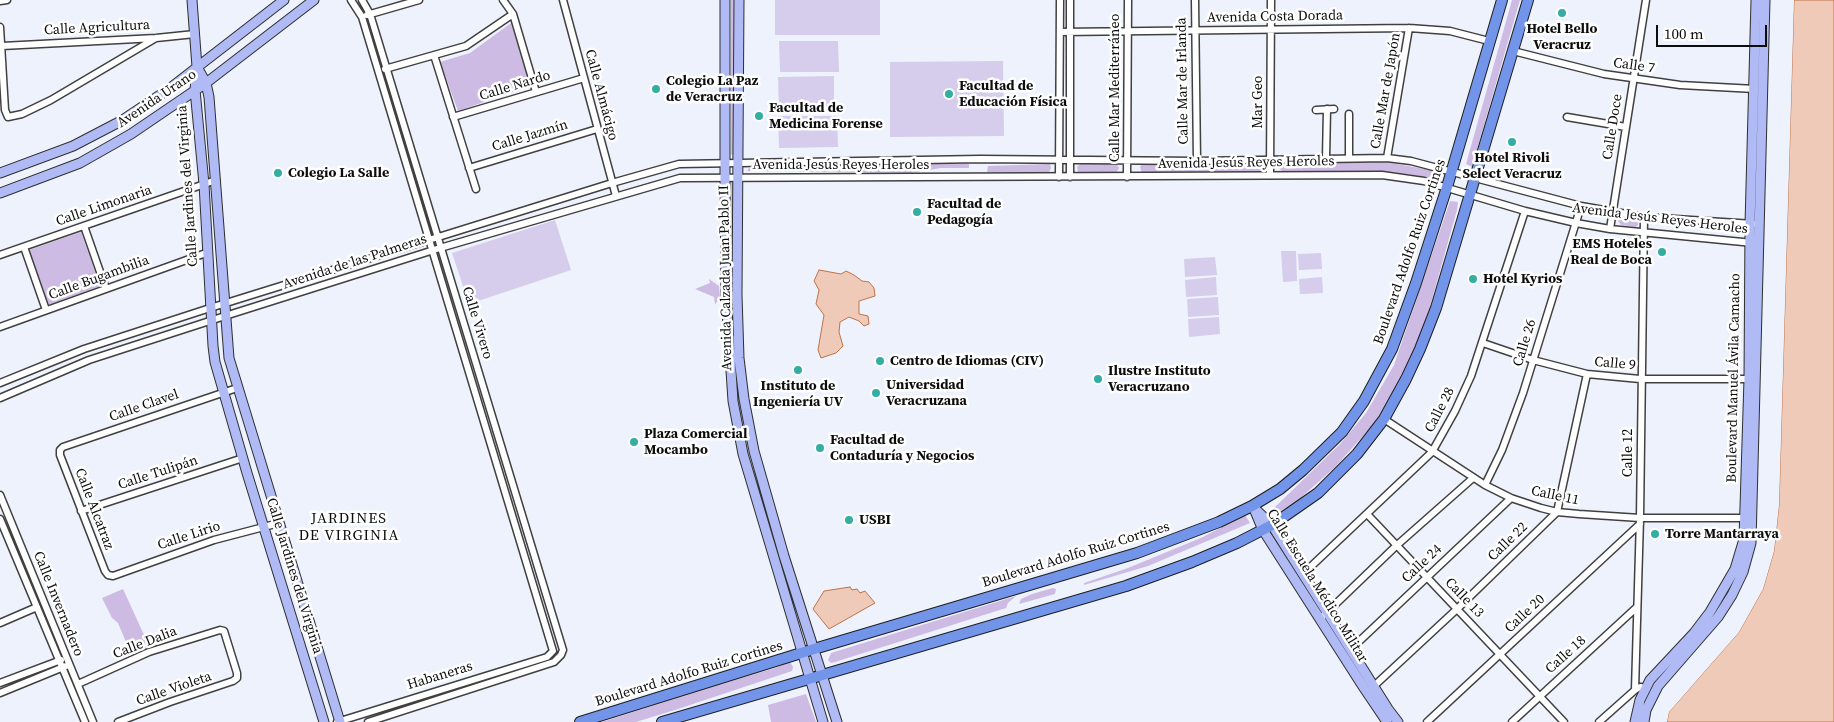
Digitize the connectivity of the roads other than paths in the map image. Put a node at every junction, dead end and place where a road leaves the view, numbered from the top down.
1 (0, 0) edge
2 (7, 0) edge
3 (192, 0) edge
4 (284, 0) edge
5 (314, 0) edge
6 (351, 0) edge
7 (362, 0) edge
8 (419, 0) edge
9 (503, 0) edge
10 (564, 0) edge
11 (725, 0) edge
12 (739, 0) edge
13 (1060, 0) edge
14 (1070, 0) edge
15 (1128, 0) edge
16 (1195, 0) edge
17 (1271, 0) edge
18 (1502, 0) edge
19 (1528, 0) edge
20 (1646, 0) edge
21 (1756, 0) edge
22 (1765, 0) edge
23 (370, 14) junction
24 (513, 14) junction
25 (362, 17) junction
26 (258, 20) junction
27 (0, 27) edge
28 (1409, 28) junction
29 (1271, 29) junction
30 (1128, 31) junction
31 (1195, 31) junction
32 (1060, 32) junction
33 (1071, 32) junction
34 (194, 34) junction
35 (270, 34) junction
36 (156, 38) junction
37 (1489, 41) junction
38 (2, 46) junction
39 (1513, 51) junction
40 (434, 55) junction
41 (197, 67) junction
42 (387, 68) junction
43 (378, 70) junction
44 (584, 78) junction
45 (1634, 79) junction
46 (206, 83) junction
47 (196, 90) junction
48 (1754, 90) junction
49 (536, 92) junction
50 (1316, 110) dead end
51 (1349, 114) dead end
52 (453, 117) junction
53 (1567, 117) dead end
54 (402, 118) junction
55 (393, 121) junction
56 (1626, 127) junction
57 (598, 129) junction
58 (412, 152) junction
59 (403, 154) junction
60 (1349, 158) junction
61 (1386, 158) junction
62 (1326, 159) junction
63 (1059, 160) junction
64 (1070, 160) junction
65 (1270, 160) junction
66 (1127, 161) junction
67 (1197, 161) junction
68 (725, 164) junction
69 (738, 164) junction
70 (469, 168) junction
71 (1452, 171) junction
72 (0, 173) edge
73 (1270, 175) junction
74 (738, 177) junction
75 (1059, 177) junction
76 (1070, 177) junction
77 (1127, 177) junction
78 (724, 178) junction
79 (1475, 178) junction
80 (216, 180) junction
81 (612, 183) junction
82 (204, 184) junction
83 (1447, 187) junction
84 (476, 189) dead end
85 (0, 193) edge
86 (1470, 194) junction
87 (616, 196) junction
88 (1580, 206) junction
89 (1525, 211) junction
90 (1613, 212) junction
91 (1644, 217) junction
92 (1576, 223) junction
93 (1754, 224) junction
94 (84, 226) junction
95 (1610, 229) junction
96 (1643, 232) junction
97 (438, 237) junction
98 (429, 240) junction
99 (1750, 242) junction
100 (1759, 243) junction
101 (24, 246) junction
102 (440, 248) junction
103 (432, 250) junction
104 (206, 254) junction
105 (0, 255) edge
106 (317, 274) junction
107 (321, 285) junction
108 (106, 289) junction
109 (737, 295) junction
110 (726, 296) junction
111 (224, 303) junction
112 (210, 308) junction
113 (46, 310) junction
114 (225, 316) junction
115 (211, 320) junction
116 (0, 327) edge
117 (1483, 343) junction
118 (84, 349) junction
119 (89, 360) junction
120 (1533, 360) junction
121 (1587, 374) junction
122 (1640, 379) junction
123 (1749, 379) junction
124 (0, 383) edge
125 (237, 388) junction
126 (224, 391) junction
127 (0, 398) edge
128 (1384, 419) junction
129 (60, 450) joint
130 (754, 451) junction
131 (1432, 452) junction
132 (743, 454) junction
133 (243, 458) junction
134 (1473, 478) junction
135 (1485, 485) junction
136 (0, 495) edge
137 (1511, 498) junction
138 (1252, 506) junction
139 (81, 511) junction
140 (1557, 512) junction
141 (1367, 514) junction
142 (1745, 518) junction
143 (0, 519) edge
144 (1640, 521) junction
145 (279, 523) junction
146 (264, 526) junction
147 (1268, 527) junction
148 (3, 534) edge
149 (1396, 546) junction
150 (1303, 574) junction
151 (108, 575) joint
152 (1426, 577) junction
153 (544, 586) junction
154 (535, 588) junction
155 (37, 607) junction
156 (1637, 607) junction
157 (1457, 609) junction
158 (1327, 612) junction
159 (1320, 619) junction
160 (0, 623) edge
161 (814, 649) junction
162 (1351, 649) junction
163 (802, 653) junction
164 (552, 654) joint
165 (1501, 654) junction
166 (561, 655) joint
167 (59, 661) junction
168 (68, 661) junction
169 (62, 668) junction
170 (822, 674) junction
171 (237, 678) joint
172 (810, 678) junction
173 (0, 683) edge
174 (78, 684) junction
175 (1374, 686) junction
176 (1646, 688) junction
177 (1635, 690) junction
178 (0, 693) edge
179 (417, 696) junction
180 (1540, 696) junction
181 (420, 705) junction
182 (85, 722) edge
183 (93, 722) edge
184 (118, 722) edge
185 (324, 722) edge
186 (339, 722) edge
187 (368, 722) edge
188 (580, 722) edge
189 (662, 722) edge
190 (823, 722) edge
191 (837, 722) edge
192 (1387, 722) edge
193 (1398, 722) edge
194 (1427, 722) edge
195 (1512, 722) edge
196 (1564, 722) edge
197 (1599, 722) edge
198 (1635, 722) edge
199 (1644, 722) edge

1 - 2 street
3 - 34 main road
4 - 26 main road, Avenida Urano
5 - 35 main road, Avenida Urano
6 - 25 street, Calle Vivero
7 - 23 street, Calle Vivero
8 - 23 street
9 - 24 street
10 - 44 street, Calle Almácigo
11 - 68 main road, Avenida Calzada Juan Pablo II
12 - 69 main road, Avenida Calzada Juan Pablo II
13 - 32 street
14 - 33 street
15 - 30 street, Calle Mar Mediterráneo
16 - 31 street, Calle Mar de Irlanda
17 - 29 street, Mar Geo
18 - 37 main road, Boulevard Adolfo Ruiz Cortines
19 - 39 main road
20 - 45 street, Calle Doce
21 - 48 main road, Boulevard Manuel Ávila Camacho
22 - 93 main road, Boulevard Manuel Ávila Camacho
23 - 25 street
23 - 42 street, Calle Vivero
24 - 40 street
24 - 49 street
25 - 43 street, Calle Vivero
26 - 35 main road
26 - 41 main road, Avenida Urano
27 - 38 street
28 - 29 street, Avenida Costa Dorada
28 - 37 street, Avenida Costa Dorada
28 - 61 street, Calle Mar de Japón
29 - 31 street, Avenida Costa Dorada
29 - 65 street, Mar Geo
30 - 31 street, Avenida Costa Dorada
30 - 33 street, Avenida Costa Dorada
30 - 66 street, Calle Mar Mediterráneo
31 - 67 street, Calle Mar de Irlanda
32 - 33 street, Avenida Costa Dorada
32 - 63 street
33 - 64 street
34 - 36 street, Calle Agricultura
34 - 41 main road
35 - 46 main road, Avenida Urano
36 - 38 street, Calle Agricultura
36 - 38 street
37 - 71 main road, Boulevard Adolfo Ruiz Cortines
39 - 45 street, Calle 7
39 - 79 main road
40 - 42 street
40 - 52 street
41 - 46 main road, Calle Jardines del Virginia
41 - 47 main road, Calle Jardines del Virginia
41 - 72 main road, Avenida Urano
42 - 43 street
42 - 54 street, Calle Vivero
43 - 55 street, Calle Vivero
44 - 49 street, Calle Nardo
44 - 57 street, Calle Almácigo
45 - 48 street, Calle 7
45 - 56 street, Calle Doce
46 - 47 main road, Avenida Urano
46 - 80 main road, Calle Jardines del Virginia
47 - 82 main road, Calle Jardines del Virginia
47 - 85 main road, Avenida Urano
48 - 93 main road, Boulevard Manuel Ávila Camacho
49 - 52 street, Calle Nardo
50 - 62 street
51 - 60 street
52 - 70 street
53 - 56 street
54 - 55 street
54 - 58 street, Calle Vivero
55 - 59 street, Calle Vivero
56 - 90 street, Calle Doce
57 - 70 street, Calle Jazmín
57 - 81 street, Calle Almácigo
58 - 59 street
58 - 97 street, Calle Vivero
59 - 98 street, Calle Vivero
60 - 61 street, Avenida Jesús Reyes Heroles
60 - 62 street, Avenida Jesús Reyes Heroles
61 - 71 street, Avenida Jesús Reyes Heroles
62 - 65 street, Avenida Jesús Reyes Heroles
63 - 64 street, Avenida Jesús Reyes Heroles
63 - 69 street, Avenida Jesús Reyes Heroles
63 - 75 street
64 - 66 street, Avenida Jesús Reyes Heroles
64 - 76 street
65 - 67 street, Avenida Jesús Reyes Heroles
65 - 73 street, Mar Geo
66 - 67 street, Avenida Jesús Reyes Heroles
66 - 77 street, Calle Mar Mediterráneo
68 - 69 street, Avenida Jesús Reyes Heroles
68 - 78 main road, Avenida Calzada Juan Pablo II
68 - 81 street, Avenida de las Palmeras
69 - 74 main road, Avenida Calzada Juan Pablo II
70 - 84 street
71 - 79 street, Avenida Jesús Reyes Heroles
71 - 83 main road, Boulevard Adolfo Ruiz Cortines
73 - 77 street, Avenida Jesús Reyes Heroles
73 - 83 street, Avenida Jesús Reyes Heroles
74 - 75 street, Avenida Jesús Reyes Heroles
74 - 78 street, Avenida Jesús Reyes Heroles
74 - 109 main road, Avenida Calzada Juan Pablo II
75 - 76 street, Avenida Jesús Reyes Heroles
76 - 77 street, Avenida Jesús Reyes Heroles
78 - 87 street, Avenida de las Palmeras
78 - 110 main road, Avenida Calzada Juan Pablo II
79 - 86 main road
79 - 88 street, Avenida Jesús Reyes Heroles
80 - 82 street, Calle Limonaria
80 - 111 main road, Calle Jardines del Virginia
81 - 87 street, Calle Almácigo
81 - 97 street, Avenida de las Palmeras
82 - 94 street, Calle Limonaria
82 - 104 main road, Calle Jardines del Virginia
83 - 86 street, Avenida Jesús Reyes Heroles
83 - 138 main road, Boulevard Adolfo Ruiz Cortines
86 - 89 street, Avenida Jesús Reyes Heroles
86 - 128 main road
87 - 102 street, Avenida de las Palmeras
88 - 90 street, Avenida Jesús Reyes Heroles
88 - 92 street, Calle 26
89 - 92 street, Avenida Jesús Reyes Heroles
89 - 117 street, Calle 28
90 - 91 street, Avenida Jesús Reyes Heroles
90 - 95 street, Calle Doce
91 - 93 street, Avenida Jesús Reyes Heroles
91 - 96 street, Calle 12
92 - 95 street, Avenida Jesús Reyes Heroles
92 - 120 street, Calle 26
93 - 99 main road, Boulevard Manuel Ávila Camacho
93 - 100 main road, Boulevard Manuel Ávila Camacho
94 - 101 street, Calle Limonaria
94 - 108 street
95 - 96 street, Avenida Jesús Reyes Heroles
96 - 99 street, Avenida Jesús Reyes Heroles
96 - 122 street, Calle 12
97 - 98 street, Avenida de las Palmeras
97 - 102 street, Calle Vivero
98 - 103 street, Calle Vivero
98 - 106 street, Avenida de las Palmeras
99 - 100 street, Avenida Jesús Reyes Heroles
99 - 123 main road, Boulevard Manuel Ávila Camacho
100 - 199 main road, Boulevard Manuel Ávila Camacho
101 - 105 street, Calle Limonaria
101 - 113 street
102 - 103 street, Avenida de las Palmeras
102 - 153 street, Calle Vivero
103 - 107 street, Avenida de las Palmeras
103 - 154 street, Calle Vivero
104 - 108 street, Calle Bugambilia
104 - 112 main road, Calle Jardines del Virginia
106 - 107 street
106 - 111 street, Avenida de las Palmeras
107 - 114 street, Avenida de las Palmeras
108 - 113 street, Calle Bugambilia
109 - 110 main road
109 - 130 main road, Avenida Calzada Juan Pablo II
110 - 132 main road, Avenida Calzada Juan Pablo II
111 - 112 street, Avenida de las Palmeras
111 - 114 main road, Calle Jardines del Virginia
112 - 115 main road, Calle Jardines del Virginia
112 - 118 street, Avenida de las Palmeras
113 - 116 street, Calle Bugambilia
114 - 115 street, Avenida de las Palmeras
114 - 125 main road, Calle Jardines del Virginia
115 - 119 street, Avenida de las Palmeras
115 - 126 main road, Calle Jardines del Virginia
117 - 120 street, Calle 9
117 - 131 street, Calle 28
118 - 119 street
118 - 124 street, Avenida de las Palmeras
119 - 127 street, Avenida de las Palmeras
120 - 121 street, Calle 9
120 - 135 street, Calle 26
121 - 122 street, Calle 9
121 - 140 street
122 - 123 street, Calle 9
122 - 144 street, Calle 12
123 - 142 main road, Boulevard Manuel Ávila Camacho
125 - 126 street, Calle Clavel
125 - 145 main road, Calle Jardines del Virginia
126 - 129 street, Calle Clavel
126 - 133 main road, Calle Jardines del Virginia
128 - 131 street, Calle 11
128 - 147 main road
129 - 139 street, Calle Alcatraz
130 - 132 main road
130 - 161 main road, Avenida Calzada Juan Pablo II
131 - 134 street, Calle 11
131 - 141 street, Calle 28
132 - 163 main road, Avenida Calzada Juan Pablo II
133 - 139 street, Calle Tulipán
133 - 146 main road, Calle Jardines del Virginia
134 - 135 street, Calle 11
134 - 149 street
135 - 137 street, Calle 11
136 - 168 street, Calle Invernadero
137 - 140 street, Calle 11
137 - 152 street, Calle 24
138 - 147 main road, Calle Escuela Médico Militar
138 - 161 main road, Boulevard Adolfo Ruiz Cortines
139 - 151 street, Calle Alcatraz
140 - 144 street, Calle 11
140 - 157 street, Calle 22
141 - 149 street, Calle 13
141 - 150 street, Calle 28
142 - 144 street, Calle 11
142 - 176 main road, Boulevard Manuel Ávila Camacho
143 - 148 street, Calle Invernadero
144 - 156 street, Calle 12
144 - 165 street, Calle 20
145 - 146 street, Calle Lirio
145 - 186 main road, Calle Jardines del Virginia
146 - 151 street, Calle Lirio
146 - 185 main road, Calle Jardines del Virginia
147 - 150 main road, Calle Escuela Médico Militar
147 - 159 main road, Calle Escuela Médico Militar
147 - 170 main road
148 - 155 street, Calle Invernadero
149 - 152 street, Calle 13
149 - 158 street
150 - 158 main road, Calle Escuela Médico Militar
152 - 157 street, Calle 13
152 - 162 street, Calle 24
153 - 154 street
153 - 166 street, Calle Vivero
154 - 164 street, Calle Vivero
155 - 160 street
155 - 167 street, Calle Invernadero
156 - 177 street, Calle 12
156 - 180 street, Calle 18
157 - 165 street, Calle 13
157 - 175 street, Calle 22
158 - 159 street
158 - 162 main road, Calle Escuela Médico Militar
159 - 192 main road, Calle Escuela Médico Militar
161 - 163 main road, Boulevard Adolfo Ruiz Cortines
161 - 170 main road, Avenida Calzada Juan Pablo II
162 - 175 main road, Calle Escuela Médico Militar
163 - 172 main road, Avenida Calzada Juan Pablo II
163 - 188 main road, Boulevard Adolfo Ruiz Cortines
164 - 179 street, Habaneras
165 - 180 street, Calle 13
165 - 194 street, Calle 20
166 - 181 street, Habaneras
167 - 168 street
167 - 169 street, Calle Invernadero
167 - 173 street
168 - 169 street
168 - 174 street, Calle Invernadero
169 - 178 street
169 - 182 street, Calle Invernadero
170 - 172 main road
170 - 191 main road, Avenida Calzada Juan Pablo II
171 - 174 street, Calle Dalia
171 - 184 street, Calle Violeta
172 - 189 main road
172 - 190 main road, Avenida Calzada Juan Pablo II
174 - 183 street, Calle Invernadero
175 - 193 main road, Calle Escuela Médico Militar
176 - 177 street
176 - 198 main road, Boulevard Manuel Ávila Camacho
177 - 197 street
179 - 181 street
179 - 186 street, Habaneras
180 - 195 street, Calle 18
180 - 196 street, Calle 13
181 - 187 street, Habaneras

